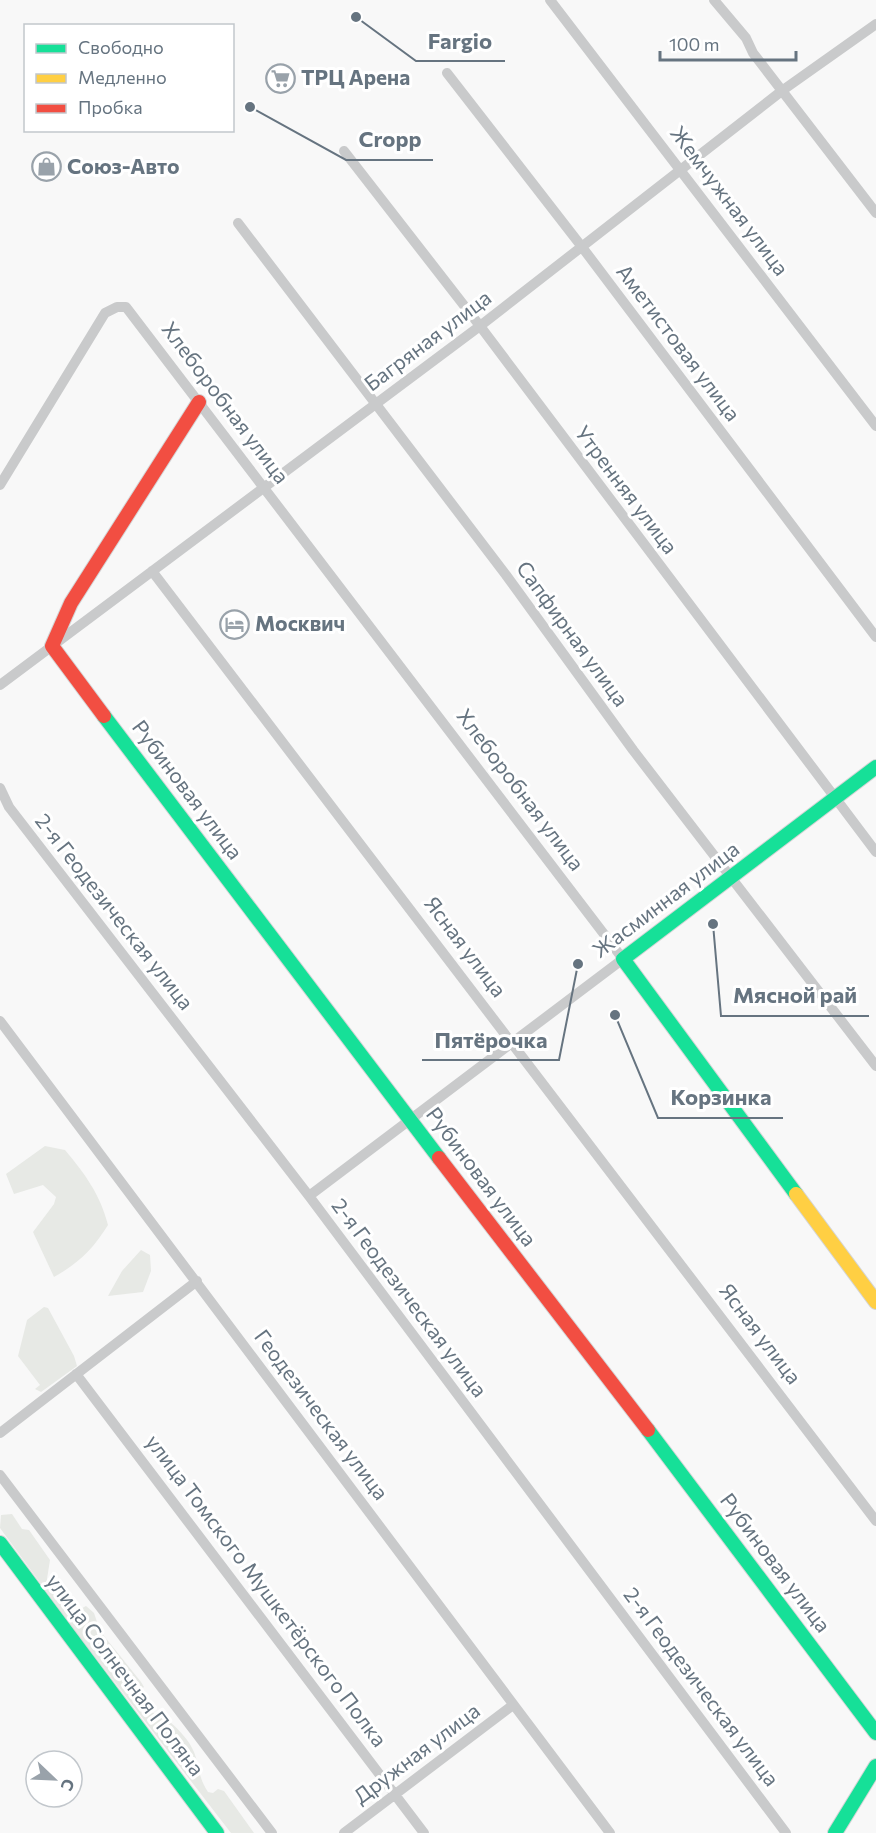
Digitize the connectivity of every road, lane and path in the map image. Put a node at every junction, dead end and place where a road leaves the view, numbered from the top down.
1 (550, 0) edge
2 (714, 0) edge
3 (876, 24) edge
4 (447, 73) dead end
5 (783, 90) junction
6 (344, 151) dead end
7 (681, 169) junction
8 (876, 213) edge
9 (238, 223) dead end
10 (582, 247) junction
11 (480, 326) junction
12 (199, 402) junction
13 (377, 404) junction
14 (876, 426) edge
15 (0, 485) edge
16 (263, 489) junction
17 (152, 571) junction
18 (876, 637) edge
19 (52, 646) junction
20 (0, 685) edge
21 (876, 767) edge
22 (0, 788) edge
23 (834, 798) junction
24 (876, 852) edge
25 (732, 877) junction
26 (623, 959) junction
27 (0, 1021) edge
28 (514, 1043) junction
29 (876, 1066) edge
30 (412, 1119) junction
31 (309, 1196) junction
32 (197, 1281) junction
33 (876, 1302) edge
34 (76, 1374) junction
35 (0, 1433) edge
36 (0, 1475) edge
37 (876, 1521) edge
38 (0, 1543) edge
39 (513, 1705) junction
40 (876, 1733) edge
41 (876, 1766) edge
42 (395, 1795) junction
43 (217, 1833) edge
44 (272, 1833) edge
45 (344, 1833) edge
46 (424, 1833) edge
47 (610, 1833) edge
48 (786, 1833) edge
49 (835, 1833) edge

1 - 7 street, Жемчужная улица
2 - 5 street
3 - 5 street, Багряная улица
4 - 10 street, Аметистовая улица
5 - 7 street, Багряная улица
5 - 8 street
6 - 11 street, Утренняя улица
7 - 10 street, Багряная улица
7 - 14 street, Жемчужная улица
9 - 13 street, Сапфирная улица
10 - 11 street, Багряная улица
10 - 18 street, Аметистовая улица
11 - 13 street, Багряная улица
11 - 23 street, Утренняя улица
12 - 15 street, Хлеборобная улица
12 - 16 street, Хлеборобная улица
12 - 19 street
13 - 16 street, Багряная улица
13 - 25 street, Сапфирная улица
16 - 17 street, Багряная улица
16 - 26 street, Хлеборобная улица
17 - 19 street, Багряная улица
17 - 28 street, Ясная улица
19 - 20 street, Багряная улица
19 - 30 street, Рубиновая улица
21 - 23 street, Жасминная улица
22 - 31 street, 2-я Геодезическая улица
23 - 24 street, Утренняя улица
23 - 25 street, Жасминная улица
25 - 26 street, Жасминная улица
25 - 29 street, Сапфирная улица
26 - 28 street, Жасминная улица
26 - 33 street, Хлеборобная улица
27 - 32 street, Геодезическая улица
28 - 30 street, Жасминная улица
28 - 37 street, Ясная улица
30 - 31 street, Жасминная улица
30 - 40 street, Рубиновая улица
31 - 48 street, 2-я Геодезическая улица
32 - 34 street
32 - 39 street, Геодезическая улица
34 - 35 street
34 - 42 street, улица Томского Мушкетёрского Полка
36 - 44 street
38 - 43 street, улица Солнечная Поляна
39 - 42 street, Дружная улица
39 - 47 street, Геодезическая улица
41 - 49 street
42 - 45 street, Дружная улица
42 - 46 street, улица Томского Мушкетёрского Полка

